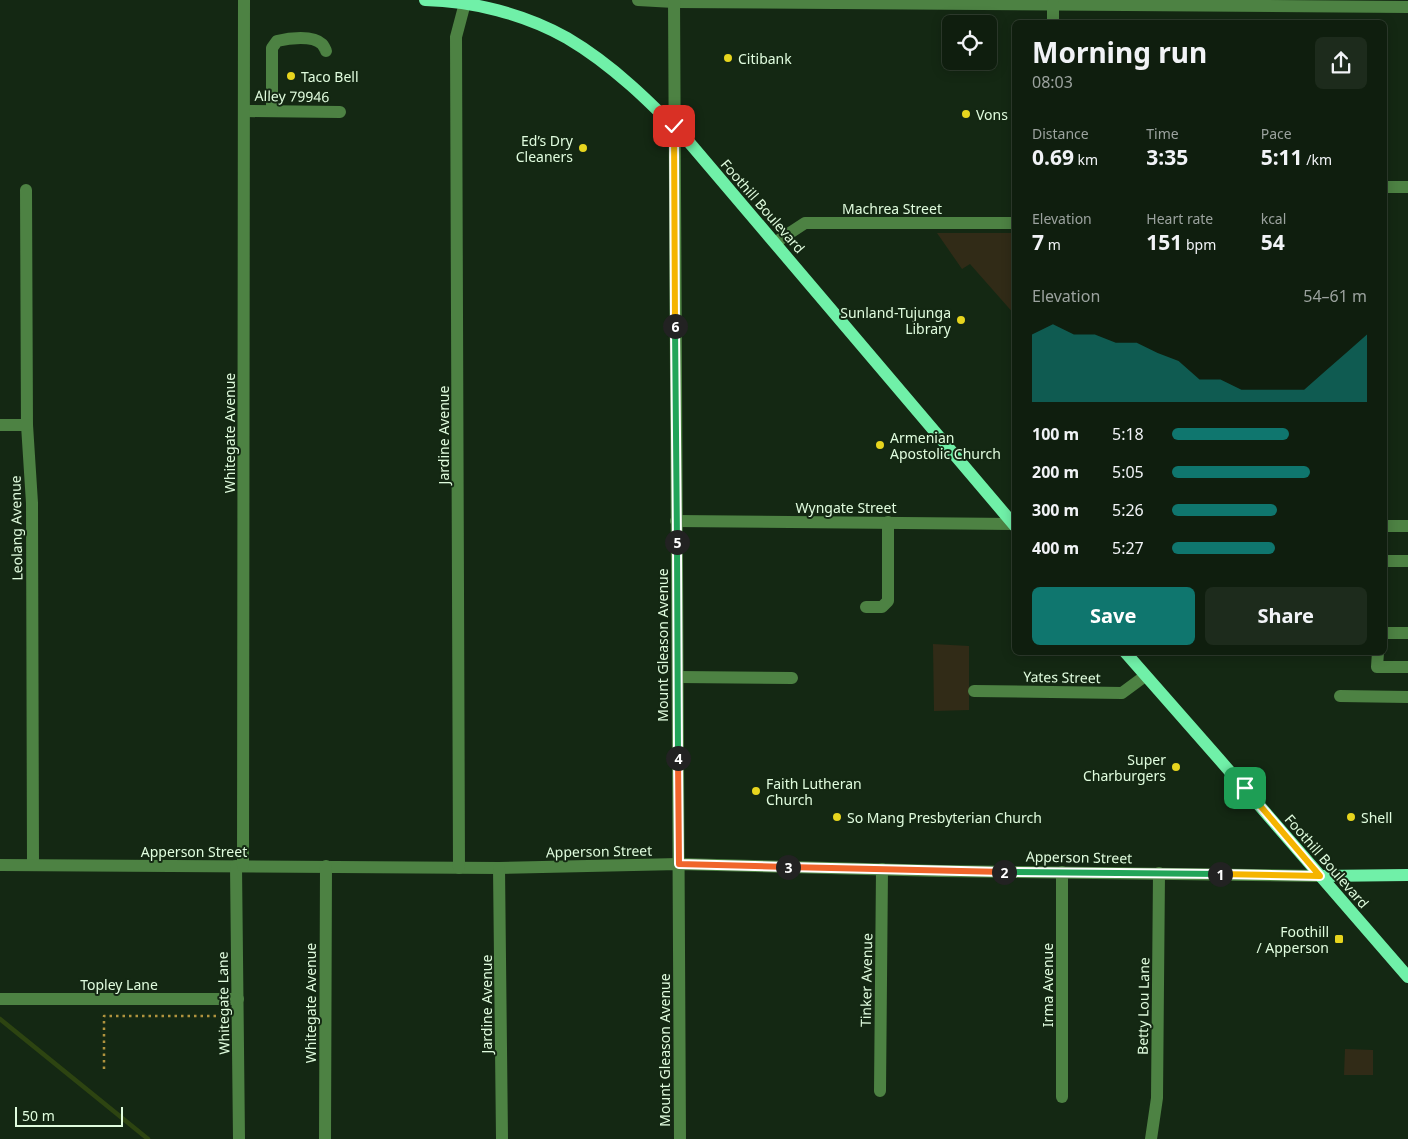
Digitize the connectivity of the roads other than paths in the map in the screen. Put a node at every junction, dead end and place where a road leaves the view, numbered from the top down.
1 (244, 0) edge
2 (425, 0) edge
3 (484, 0) edge
4 (638, 0) edge
5 (674, 1) edge
6 (459, 2) edge
7 (868, 2) edge
8 (1056, 3) edge
9 (1408, 7) edge
10 (1053, 20) edge
11 (326, 51) dead end
12 (244, 111) junction
13 (272, 111) junction
14 (340, 112) dead end
15 (674, 126) junction
16 (1387, 186) edge
17 (1408, 187) edge
18 (26, 190) dead end
19 (1012, 223) edge
20 (776, 242) junction
21 (0, 425) edge
22 (27, 425) junction
23 (676, 521) junction
24 (888, 522) junction
25 (1012, 522) edge
26 (1012, 524) edge
27 (1387, 526) edge
28 (1408, 526) edge
29 (1387, 561) edge
30 (1408, 561) edge
31 (866, 607) dead end
32 (1387, 633) edge
33 (1408, 633) edge
34 (1128, 655) edge
35 (1378, 655) edge
36 (1408, 667) edge
37 (1145, 676) junction
38 (678, 677) junction
39 (792, 678) dead end
40 (974, 691) dead end
41 (1340, 696) dead end
42 (1408, 697) edge
43 (679, 864) junction
44 (0, 865) edge
45 (33, 865) junction
46 (240, 866) junction
47 (326, 866) junction
48 (459, 868) junction
49 (499, 868) junction
50 (882, 869) junction
51 (1062, 872) junction
52 (1159, 873) junction
53 (1408, 875) edge
54 (1320, 876) junction
55 (1408, 977) edge
56 (0, 999) edge
57 (238, 999) junction
58 (880, 1091) dead end
59 (1062, 1097) dead end
60 (239, 1139) edge
61 (325, 1139) edge
62 (502, 1139) edge
63 (680, 1139) edge
64 (1151, 1139) edge

1 - 12 street, Whitegate Avenue
2 - 6 main road, Foothill Boulevard
3 - 6 street
4 - 5 street
5 - 7 street
5 - 15 street, Mount Gleason Avenue
6 - 15 main road, Foothill Boulevard
6 - 48 street, Jardine Avenue
7 - 8 street
8 - 9 street
8 - 10 street
11 - 13 street
12 - 13 street, Alley 79946
12 - 46 street, Whitegate Avenue
13 - 14 street, Alley 79946
15 - 20 main road, Foothill Boulevard
15 - 23 street, Mount Gleason Avenue
16 - 17 street
18 - 22 street, Leolang Avenue
19 - 20 street, Machrea Street
20 - 25 main road, Foothill Boulevard
21 - 22 street
22 - 45 street, Leolang Avenue
23 - 24 street, Wyngate Street
23 - 38 street, Mount Gleason Avenue
24 - 26 street, Wyngate Street
24 - 31 street
27 - 28 street
29 - 30 street
32 - 33 street
34 - 37 main road, Foothill Boulevard
35 - 36 street
37 - 40 street, Yates Street
37 - 54 main road, Foothill Boulevard
38 - 39 street
38 - 43 street, Mount Gleason Avenue
41 - 42 street
43 - 49 street, Apperson Street
43 - 50 street, Apperson Street
43 - 63 street, Mount Gleason Avenue
44 - 45 street, Apperson Street
45 - 46 street, Apperson Street
46 - 47 street, Apperson Street
46 - 57 street, Whitegate Lane
47 - 48 street, Apperson Street
47 - 61 street, Whitegate Avenue
48 - 49 street, Apperson Street
49 - 62 street, Jardine Avenue
50 - 51 street, Apperson Street
50 - 58 street, Tinker Avenue
51 - 52 street, Apperson Street
51 - 59 street, Irma Avenue
52 - 54 street, Apperson Street
52 - 64 street, Betty Lou Lane
53 - 54 main road, Apperson Street
54 - 55 main road, Foothill Boulevard
56 - 57 street, Topley Lane
57 - 60 street, Whitegate Lane

